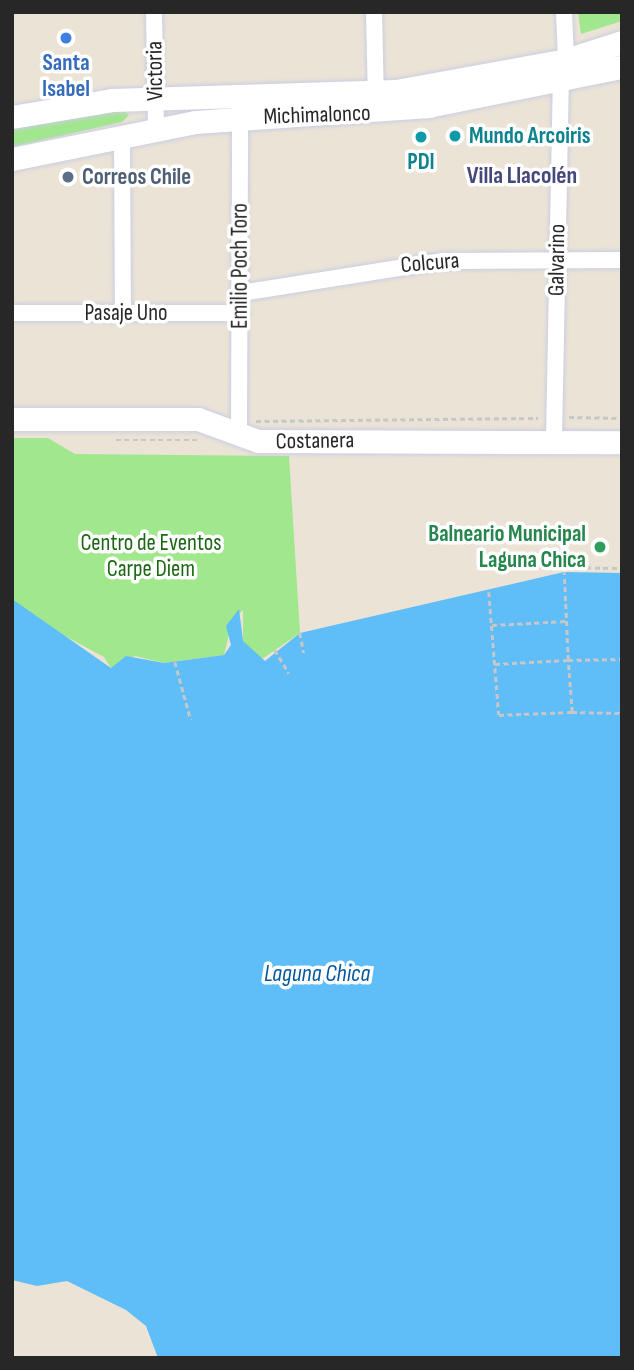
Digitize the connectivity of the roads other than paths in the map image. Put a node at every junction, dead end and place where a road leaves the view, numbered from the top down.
1 (154, 12) edge
2 (374, 12) edge
3 (564, 12) edge
4 (622, 42) edge
5 (622, 67) edge
6 (564, 71) junction
7 (592, 75) junction
8 (622, 76) edge
9 (155, 98) junction
10 (376, 103) junction
11 (240, 108) junction
12 (12, 117) edge
13 (156, 129) junction
14 (122, 137) junction
15 (12, 159) edge
16 (557, 258) junction
17 (622, 260) edge
18 (241, 293) junction
19 (12, 313) edge
20 (123, 313) junction
21 (241, 313) junction
22 (12, 419) edge
23 (239, 434) junction
24 (554, 438) junction
25 (622, 442) edge

1 - 9 street, Victoria
2 - 10 street
3 - 6 street, Galvarino
4 - 6 main road, Michimalonco
5 - 7 main road, Michimalonco
6 - 7 main road, Michimalonco
6 - 10 main road, Michimalonco
6 - 16 street, Galvarino
7 - 8 main road
9 - 11 main road, Michimalonco
9 - 12 main road, Michimalonco
9 - 13 street, Victoria
10 - 11 main road, Michimalonco
11 - 13 main road, Michimalonco
11 - 18 street, Emilio Poch Toro
13 - 14 main road, Michimalonco
14 - 15 main road, Michimalonco
14 - 20 street
16 - 17 street, Colcura
16 - 18 street, Colcura
16 - 24 street, Galvarino
18 - 21 street, Emilio Poch Toro
19 - 20 street, Pasaje Uno
20 - 21 street, Pasaje Uno
21 - 23 street, Emilio Poch Toro
22 - 23 main road, Costanera
23 - 24 main road, Costanera
24 - 25 main road, Costanera

